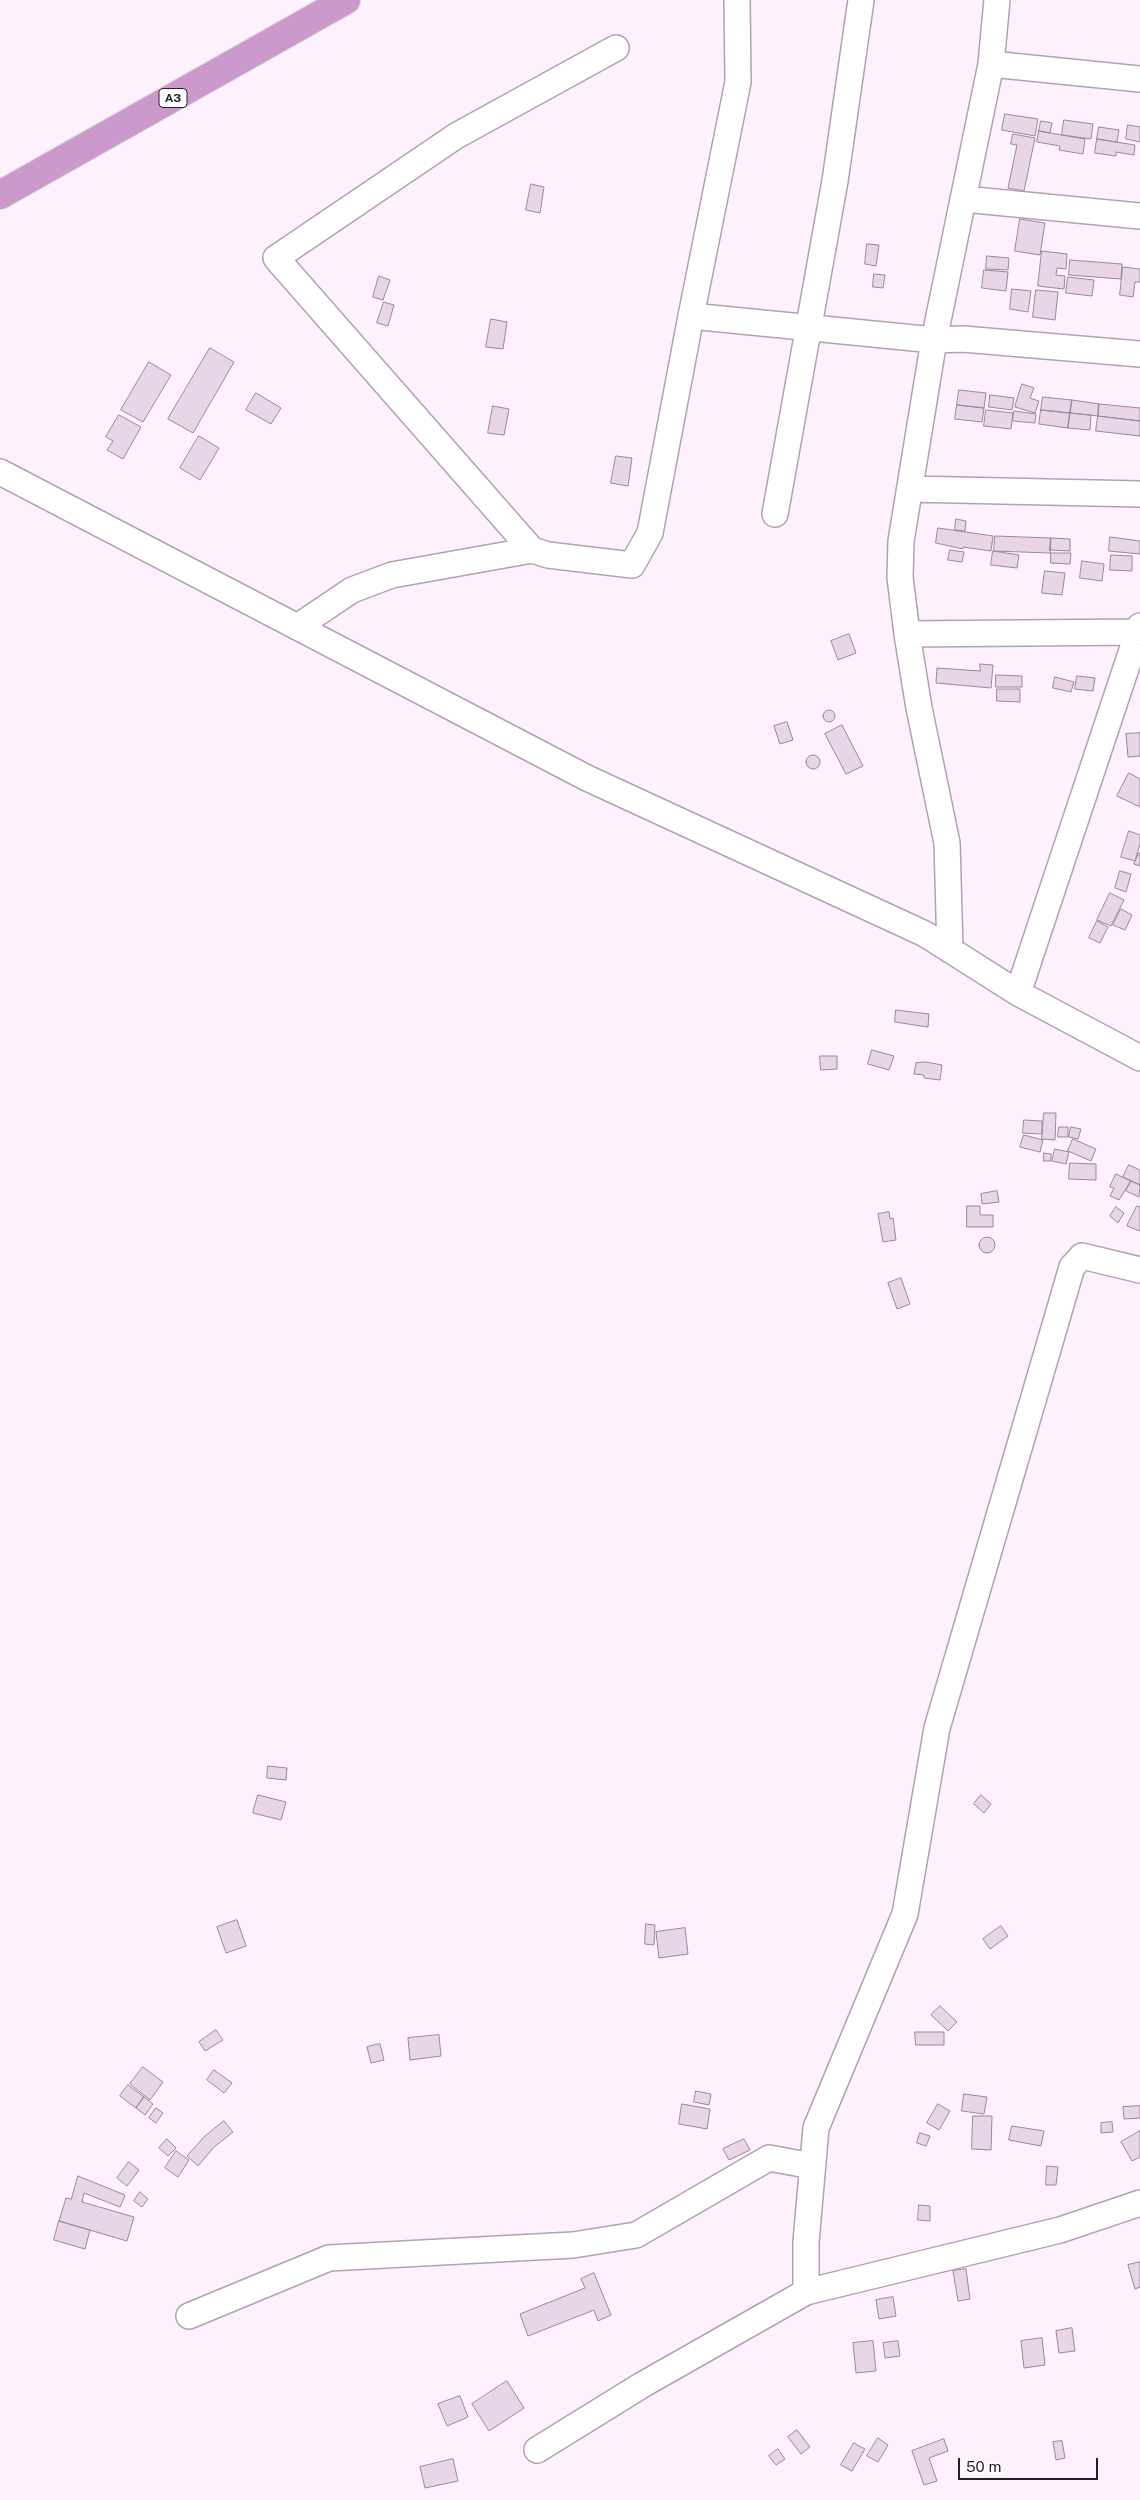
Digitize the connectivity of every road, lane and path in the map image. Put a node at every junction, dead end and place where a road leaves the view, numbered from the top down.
1 (346, 0) edge
2 (737, 0) edge
3 (861, 0) edge
4 (997, 0) edge
5 (616, 48) dead end
6 (991, 64) junction
7 (1140, 79) edge
8 (0, 195) edge
9 (964, 199) junction
10 (1140, 216) edge
11 (691, 316) junction
12 (808, 328) junction
13 (934, 340) junction
14 (1140, 354) edge
15 (0, 472) edge
16 (910, 490) junction
17 (1140, 494) edge
18 (775, 514) dead end
19 (532, 550) junction
20 (297, 627) junction
21 (1139, 629) edge
22 (907, 634) junction
23 (950, 950) junction
24 (1018, 993) junction
25 (1138, 1052) edge
26 (1140, 1270) edge
27 (812, 2166) junction
28 (1140, 2202) edge
29 (806, 2292) junction
30 (189, 2316) dead end
31 (536, 2450) dead end

1 - 8 highway, A3
2 - 11 street
3 - 12 street
4 - 6 street
5 - 19 street
6 - 7 street
6 - 9 street
9 - 10 street
9 - 13 street
11 - 12 street
11 - 19 street
12 - 13 street
12 - 18 street
13 - 14 street
13 - 16 street
15 - 20 street
16 - 17 street
16 - 22 street
19 - 20 street
20 - 23 street
21 - 22 street
21 - 24 street
22 - 23 street
23 - 24 street
24 - 25 street
26 - 27 street
27 - 29 street
27 - 30 street
28 - 29 street
29 - 31 street

